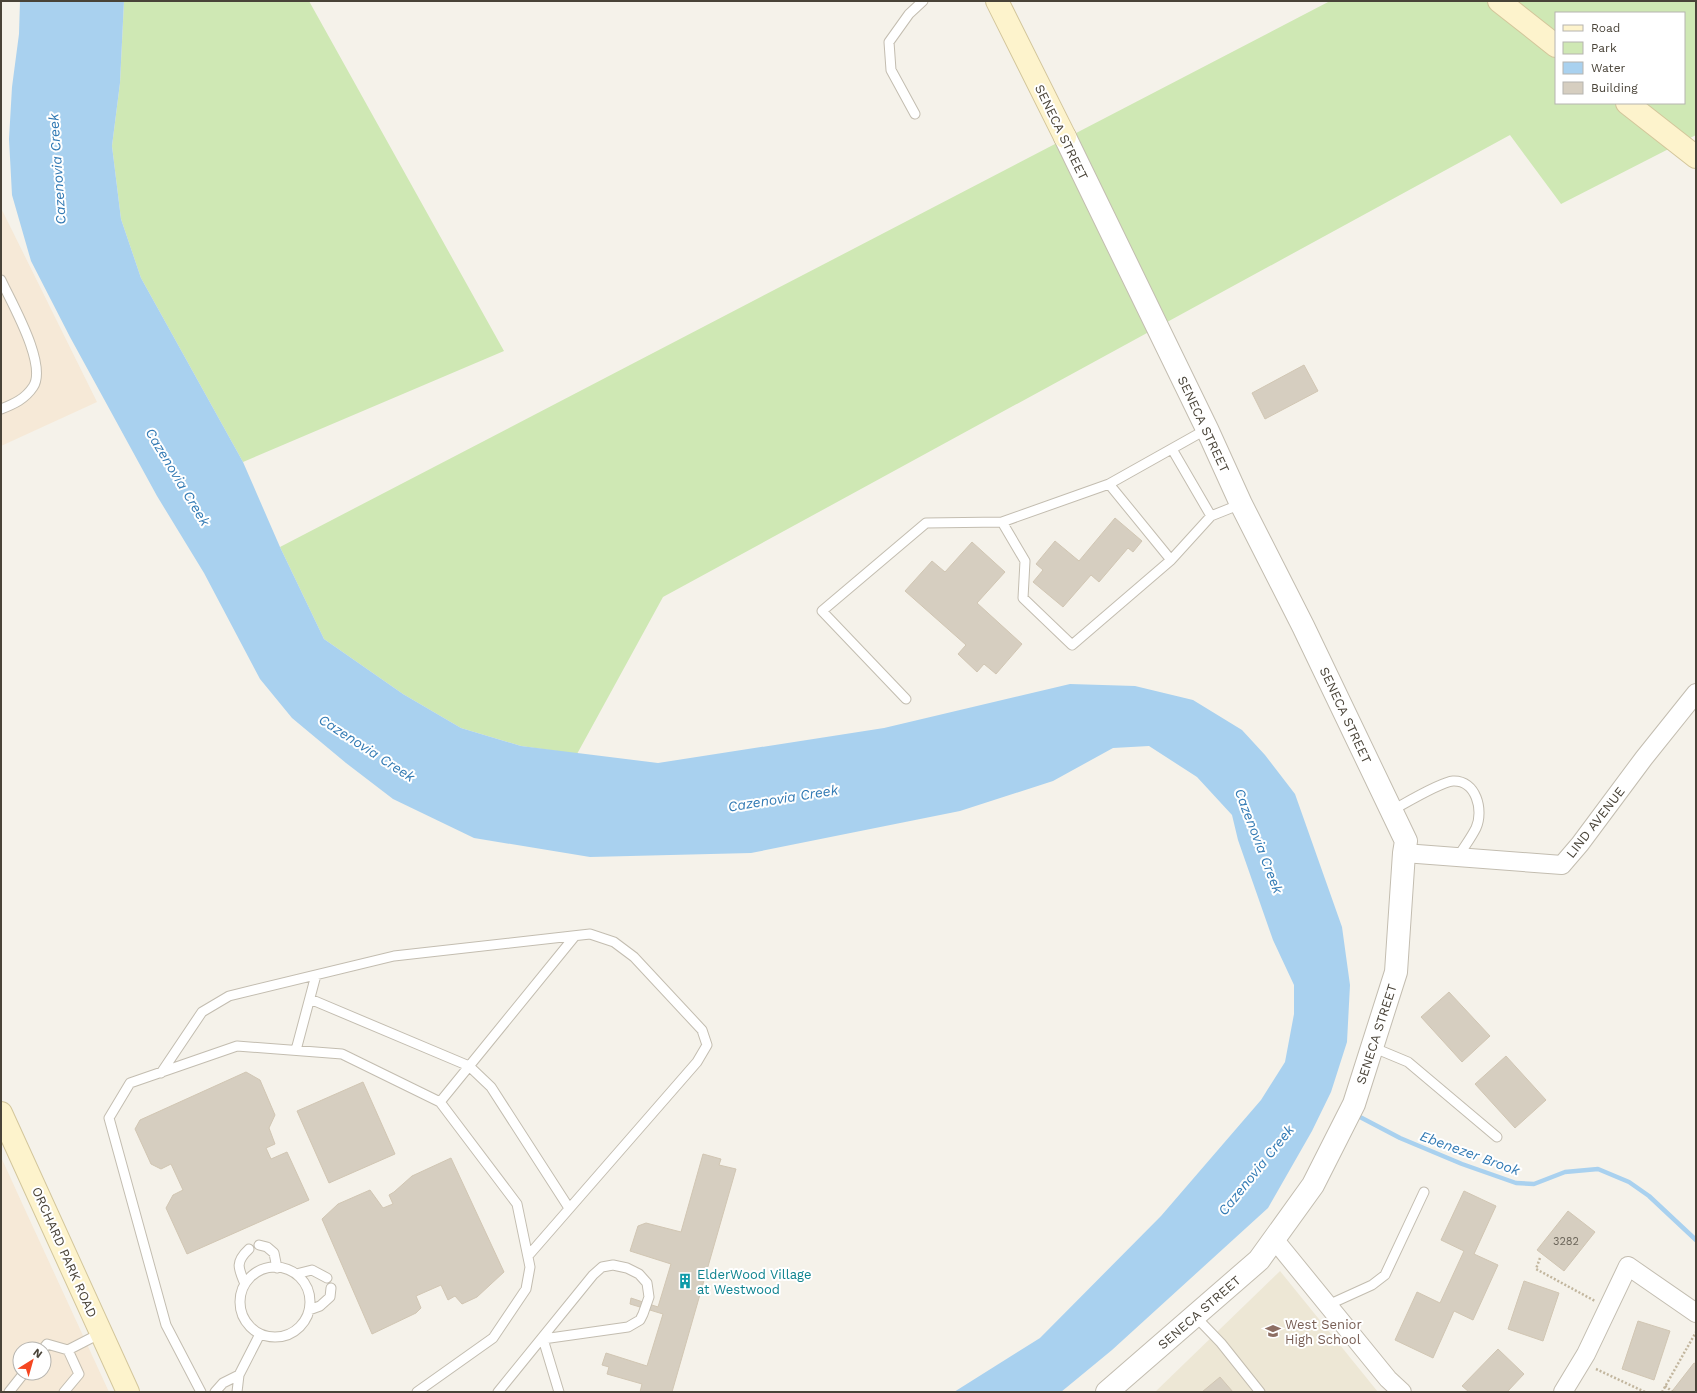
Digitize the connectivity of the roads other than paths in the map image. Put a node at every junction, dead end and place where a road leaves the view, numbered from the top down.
1 (923, 1) edge
2 (997, 1) edge
3 (1499, 1) edge
4 (1555, 45) edge
5 (1628, 104) edge
6 (915, 114) dead end
7 (1065, 137) joint
8 (1696, 157) edge
9 (1, 280) edge
10 (1, 410) edge
11 (1207, 429) junction
12 (1172, 449) junction
13 (1109, 484) junction
14 (1241, 504) junction
15 (1210, 516) junction
16 (1002, 522) junction
17 (1171, 560) junction
18 (1696, 693) edge
19 (906, 699) dead end
20 (1392, 811) junction
21 (1404, 853) junction
22 (1458, 857) junction
23 (575, 936) junction
24 (316, 975) junction
25 (310, 999) junction
26 (1372, 1047) junction
27 (296, 1050) junction
28 (469, 1066) junction
29 (161, 1072) junction
30 (440, 1102) junction
31 (1, 1113) edge
32 (1497, 1138) dead end
33 (1424, 1192) dead end
34 (569, 1208) junction
35 (1274, 1239) junction
36 (259, 1245) dead end
37 (249, 1249) dead end
38 (528, 1256) junction
39 (278, 1268) junction
40 (296, 1274) junction
41 (327, 1278) dead end
42 (245, 1284) junction
43 (330, 1288) dead end
44 (1328, 1305) junction
45 (309, 1310) junction
46 (1696, 1313) edge
47 (1195, 1316) junction
48 (101, 1333) junction
49 (260, 1334) junction
50 (543, 1339) junction
51 (52, 1345) edge
52 (68, 1350) junction
53 (239, 1375) junction
54 (18, 1381) edge
55 (9, 1392) edge
56 (64, 1392) edge
57 (128, 1392) edge
58 (201, 1392) edge
59 (215, 1392) edge
60 (237, 1392) edge
61 (417, 1392) edge
62 (498, 1392) edge
63 (559, 1392) edge
64 (1107, 1392) edge
65 (1260, 1392) edge
66 (1402, 1392) edge
67 (1563, 1392) edge

1 - 6 lane
2 - 7 main road, SENECA STREET
3 - 4 main road
5 - 8 main road
7 - 11 street, SENECA STREET
9 - 10 lane
11 - 12 lane
11 - 14 street, SENECA STREET
12 - 13 lane
12 - 15 lane
13 - 16 lane
13 - 17 lane
14 - 15 lane
14 - 20 street, SENECA STREET
15 - 17 lane
16 - 17 lane
16 - 19 lane
18 - 22 street, LIND AVENUE
20 - 21 street, SENECA STREET
20 - 22 lane
21 - 22 street, LIND AVENUE
21 - 26 street, SENECA STREET
23 - 24 lane
23 - 28 lane
23 - 34 lane
24 - 25 lane
24 - 29 lane
25 - 27 lane
25 - 28 lane
26 - 32 lane
26 - 35 street, SENECA STREET
27 - 29 lane
27 - 30 lane
28 - 30 lane
28 - 34 lane
29 - 58 lane
30 - 38 lane
31 - 48 main road, ORCHARD PARK ROAD
33 - 44 lane
34 - 38 lane
35 - 44 street
35 - 47 street, SENECA STREET
36 - 39 lane
37 - 42 lane
38 - 61 lane
39 - 40 lane
39 - 42 lane
40 - 41 lane
40 - 45 lane
42 - 49 lane
43 - 45 lane
44 - 66 street
45 - 49 lane
46 - 67 street
47 - 64 street, SENECA STREET
47 - 65 lane
48 - 52 lane
48 - 57 main road, ORCHARD PARK ROAD
49 - 53 lane
50 - 50 lane
50 - 62 lane
50 - 63 lane
51 - 52 lane
52 - 56 lane
53 - 59 lane
53 - 60 lane
54 - 55 lane

